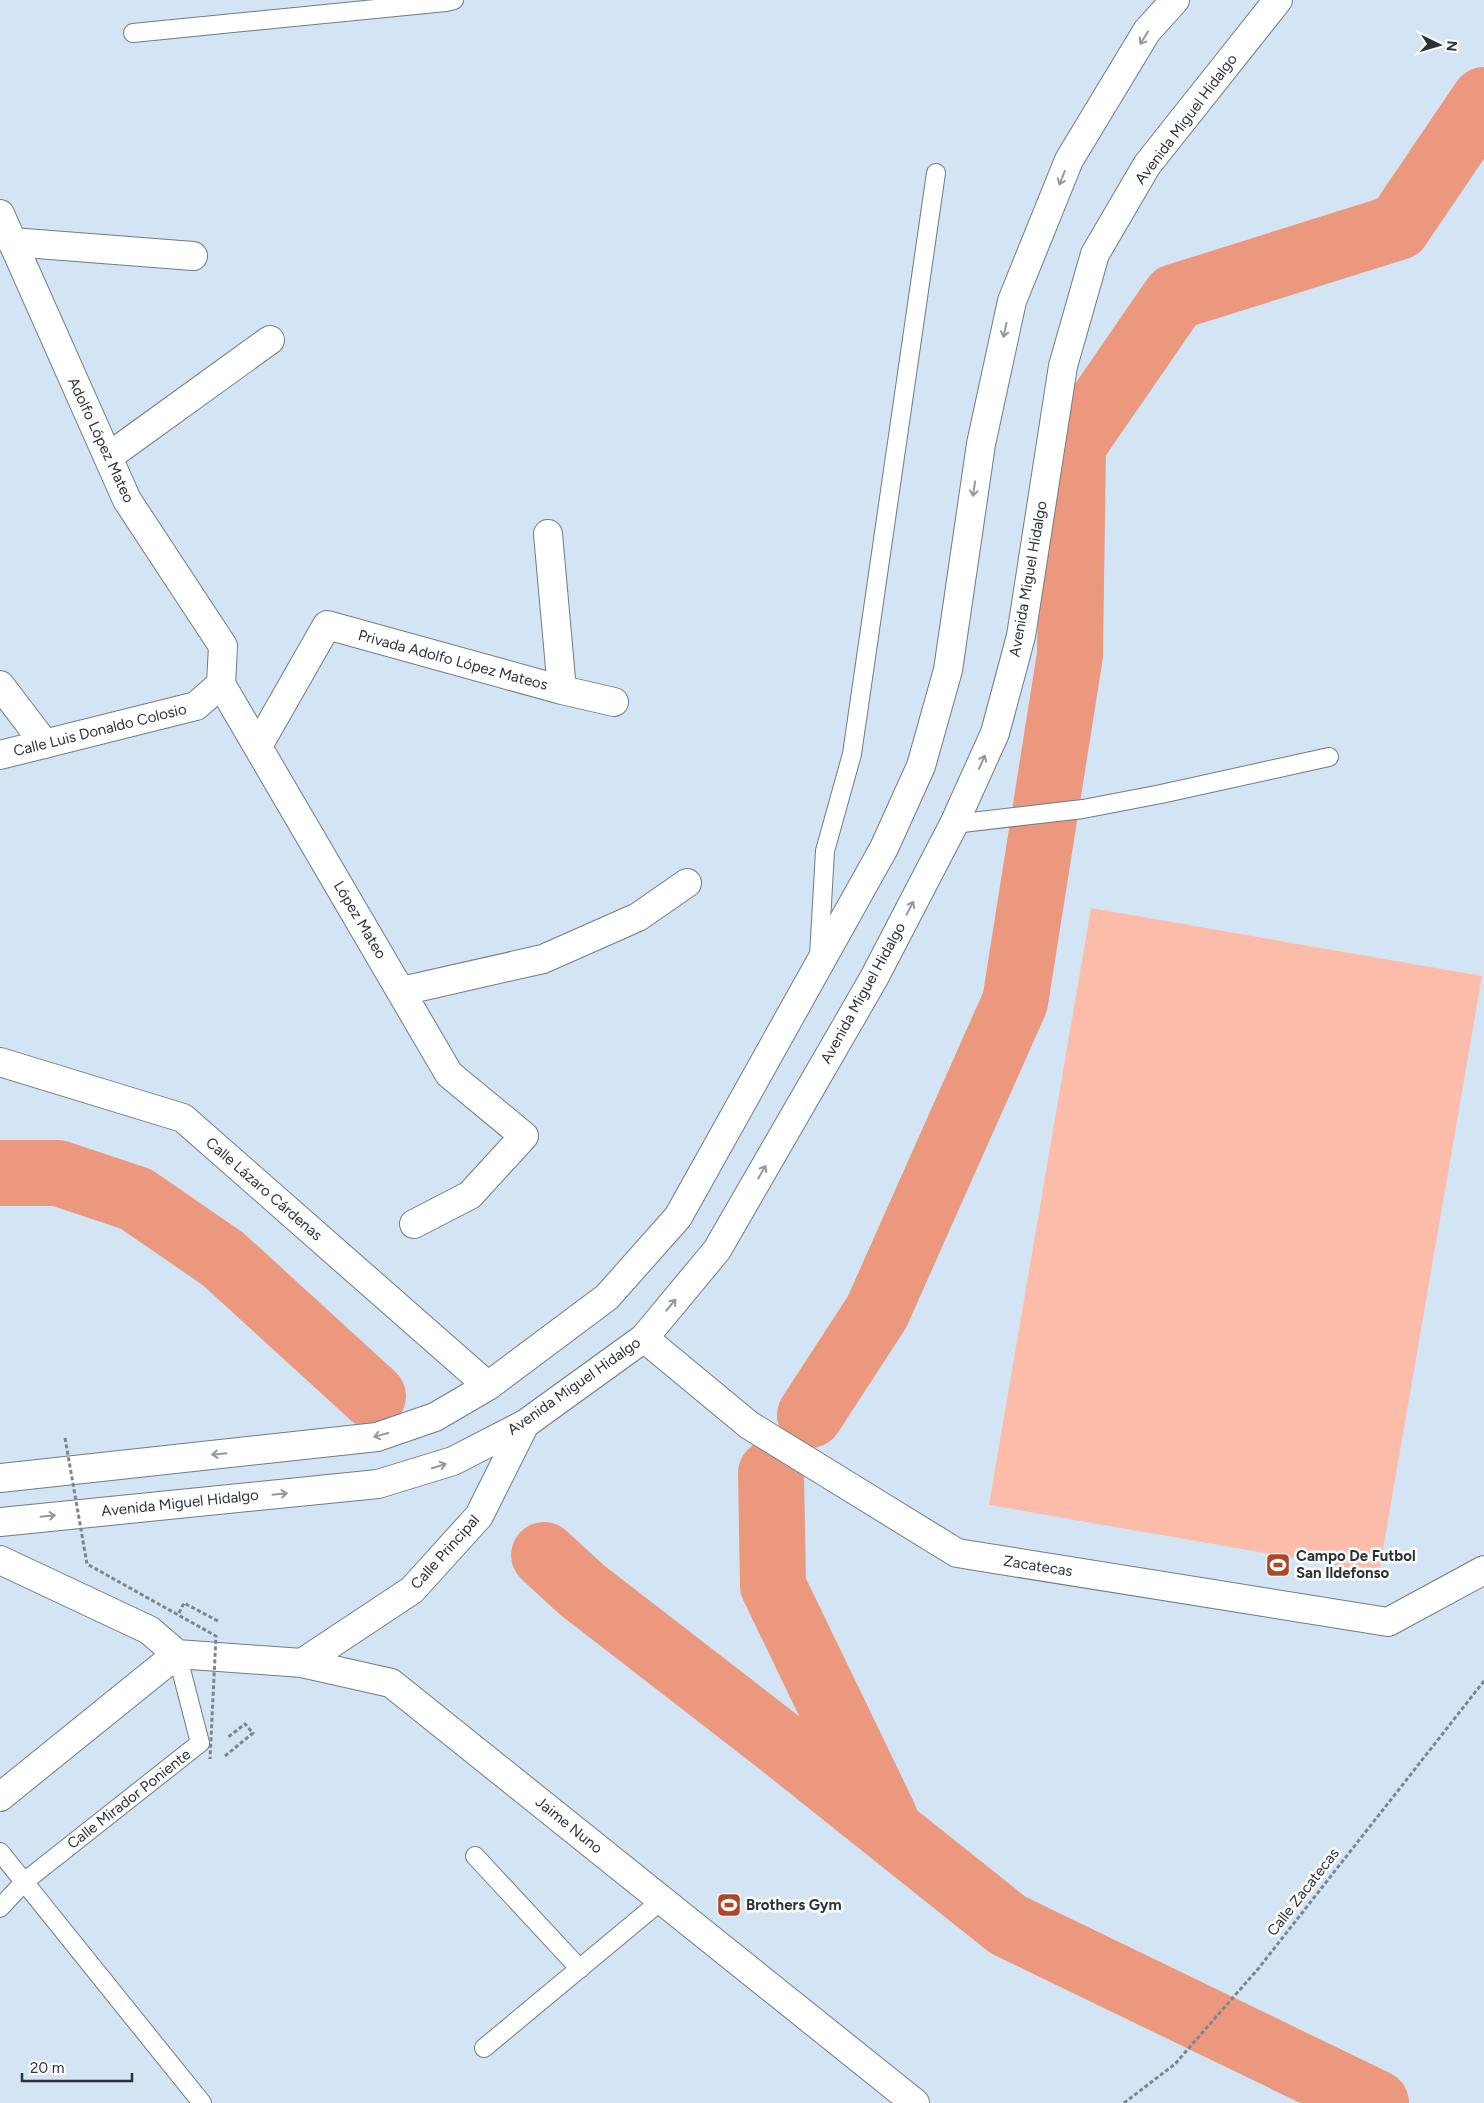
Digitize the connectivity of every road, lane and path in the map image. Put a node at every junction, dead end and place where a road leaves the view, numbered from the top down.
1 (454, 0) edge
2 (1174, 0) edge
3 (1278, 0) edge
4 (134, 33) dead end
5 (936, 174) dead end
6 (0, 214) edge
7 (12, 242) junction
8 (193, 256) dead end
9 (270, 340) dead end
10 (108, 457) junction
11 (548, 534) dead end
12 (221, 684) junction
13 (0, 685) edge
14 (562, 690) junction
15 (614, 702) dead end
16 (44, 744) junction
17 (258, 746) junction
18 (0, 755) edge
19 (1329, 757) dead end
20 (954, 824) junction
21 (687, 883) dead end
22 (818, 967) junction
23 (402, 991) junction
24 (0, 1062) edge
25 (414, 1224) dead end
26 (644, 1338) junction
27 (488, 1386) junction
28 (525, 1424) junction
29 (65, 1438) dead end
30 (0, 1478) edge
31 (0, 1522) edge
32 (0, 1560) edge
33 (1484, 1570) edge
34 (184, 1603) dead end
35 (218, 1621) dead end
36 (178, 1654) junction
37 (302, 1663) junction
38 (1484, 1680) edge
39 (210, 1759) dead end
40 (0, 1797) edge
41 (0, 1852) edge
42 (475, 1856) dead end
43 (24, 1882) junction
44 (662, 1900) junction
45 (0, 1908) edge
46 (580, 1969) junction
47 (484, 2048) dead end
48 (202, 2103) edge
49 (915, 2103) edge
50 (1124, 2103) edge

1 - 4 lane
2 -> 22 main road
20 -> 3 main road, Avenida Miguel Hidalgo
5 - 22 lane
6 - 7 main road, Adolfo López Mateo
7 - 8 main road
7 - 10 main road, Adolfo López Mateo
9 - 10 main road
10 - 12 main road, Adolfo López Mateo
11 - 14 main road, Privada Adolfo López Mateos
12 - 16 main road, Calle Luis Donaldo Colosio
12 - 17 main road, López Mateo
13 - 16 main road
14 - 15 main road
14 - 17 main road, Privada Adolfo López Mateos
16 - 18 main road, Calle Luis Donaldo Colosio
17 - 23 main road, López Mateo
19 - 20 lane
26 -> 20 main road, Avenida Miguel Hidalgo
21 - 23 main road
22 - 27 main road
23 - 25 main road, López Mateo
24 - 27 main road, Calle Lázaro Cárdenas
26 - 28 main road, Avenida Miguel Hidalgo
26 - 33 main road, Zacatecas
27 -> 30 main road
31 -> 28 main road, Avenida Miguel Hidalgo
28 - 37 main road, Calle Principal
29 - 39 path, bridge
32 - 36 main road
34 - 35 path
36 - 37 main road, Jaime Nuno
36 - 40 main road
36 - 43 lane, Calle Mirador Poniente
37 - 44 main road, Jaime Nuno
38 - 50 path, Calle Zacatecas
41 - 43 lane
42 - 46 lane
43 - 45 lane, Calle Mirador Poniente
43 - 48 lane
44 - 46 lane
44 - 49 main road, Jaime Nuno
46 - 47 lane

